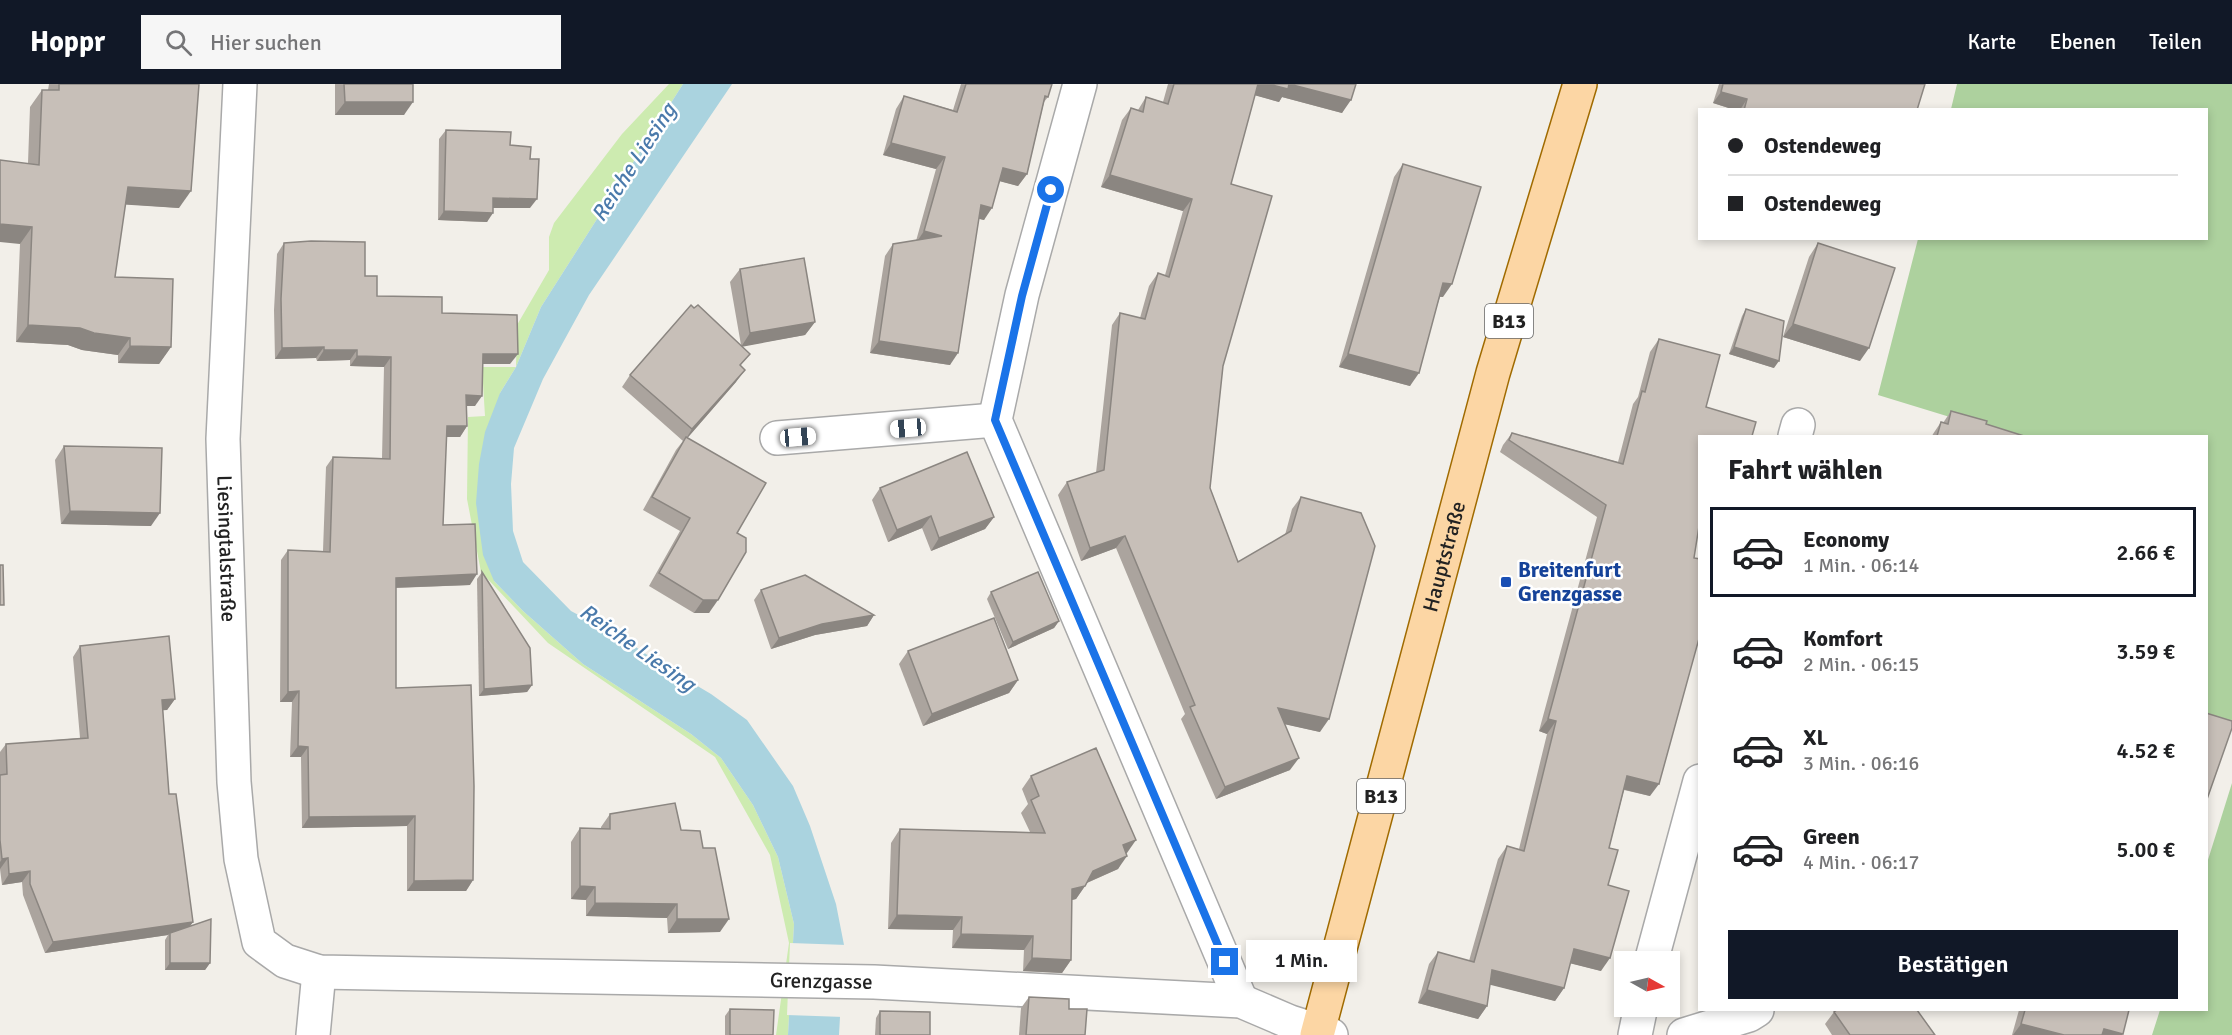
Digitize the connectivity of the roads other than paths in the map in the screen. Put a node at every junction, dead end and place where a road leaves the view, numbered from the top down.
1 (240, 84) edge
2 (1080, 84) edge
3 (1580, 84) edge
4 (995, 420) junction
5 (777, 438) dead end
6 (1698, 789) edge
7 (1655, 951) edge
8 (319, 972) junction
9 (1241, 1002) junction
10 (1756, 1011) edge
11 (1639, 1017) edge
12 (1322, 1034) edge
13 (313, 1035) edge
14 (1635, 1035) edge
15 (1684, 1035) edge

1 - 8 street, Liesingtalstraße
2 - 4 street
3 - 12 main road, Hauptstraße / B13
4 - 5 street
4 - 9 street
6 - 7 street
8 - 9 street, Grenzgasse
8 - 13 street
9 - 12 street, Grenzgasse
10 - 15 street
11 - 14 street

